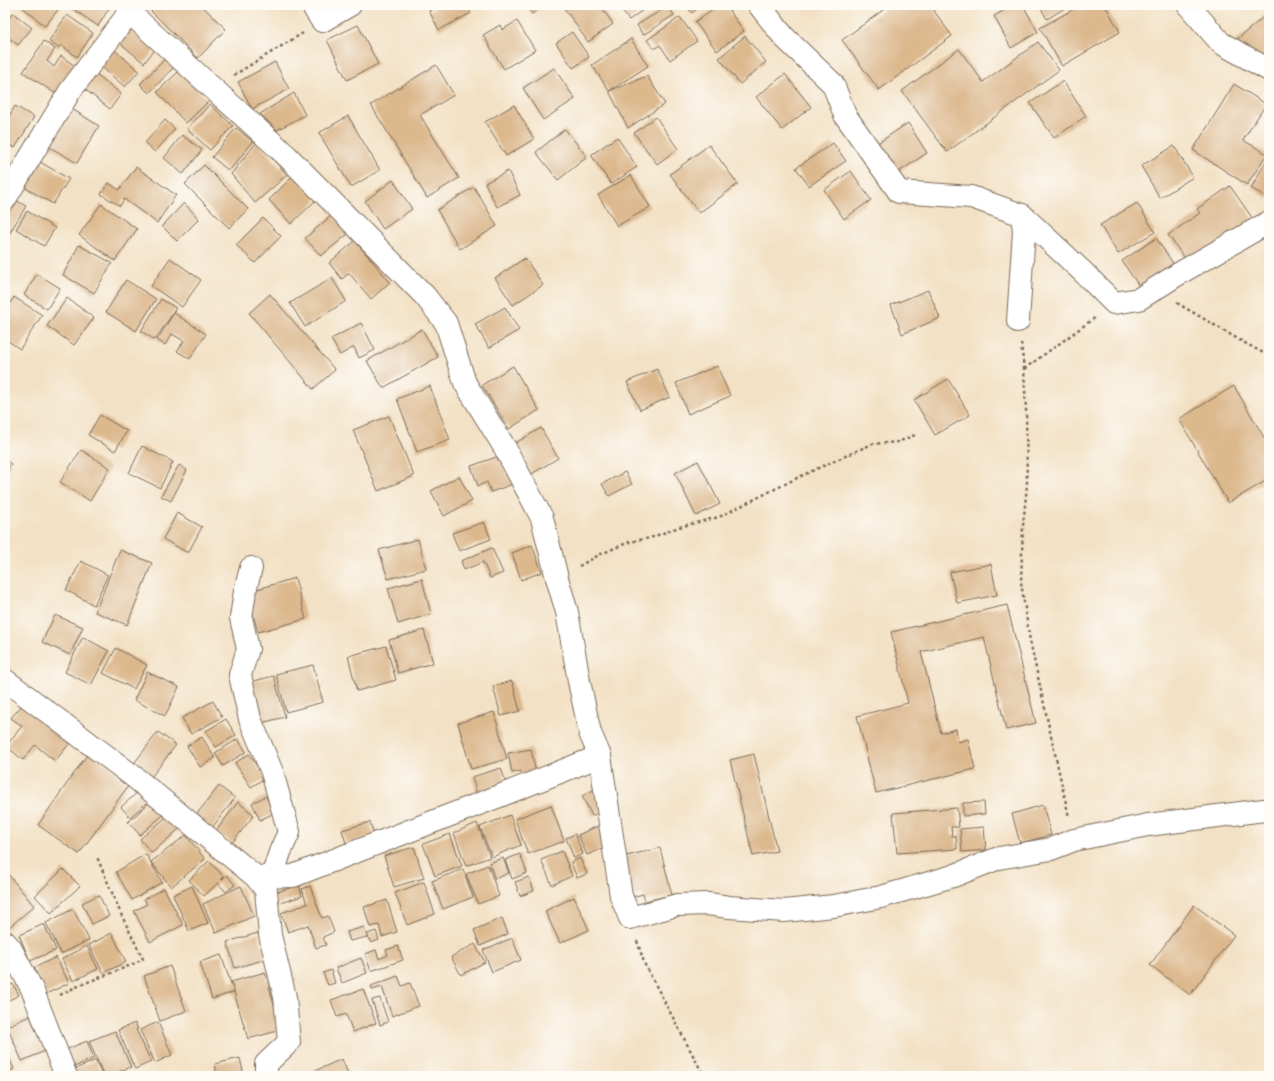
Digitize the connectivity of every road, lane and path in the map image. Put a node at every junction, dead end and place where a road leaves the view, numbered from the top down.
1 (350, 5) edge
2 (759, 5) edge
3 (1188, 5) edge
4 (132, 8) edge
5 (317, 13) edge
6 (1269, 70) edge
7 (213, 88) junction
8 (5, 200) edge
9 (1022, 215) junction
10 (1269, 222) edge
11 (1154, 289) junction
12 (1114, 303) junction
13 (1018, 321) joint
14 (1269, 356) edge
15 (1024, 369) junction
16 (915, 435) dead end
17 (251, 568) dead end
18 (557, 578) junction
19 (5, 680) edge
20 (600, 756) junction
21 (1269, 812) edge
22 (1074, 840) junction
23 (97, 857) dead end
24 (264, 877) junction
25 (630, 918) junction
26 (5, 942) edge
27 (39, 1006) junction
28 (66, 1076) edge
29 (266, 1076) edge
30 (704, 1076) edge

1 - 5 street
2 - 9 street
3 - 6 street
4 - 7 street
4 - 8 street
5 - 7 path
7 - 18 street
9 - 12 street
9 - 13 street
10 - 11 street
11 - 12 street
11 - 14 path
12 - 15 path
13 - 15 path
15 - 22 path
16 - 18 path
17 - 24 street
18 - 20 street
19 - 24 street
20 - 24 street
20 - 25 street
21 - 22 street
22 - 25 street
23 - 27 path
24 - 29 street
25 - 30 path
26 - 27 street
27 - 28 street

